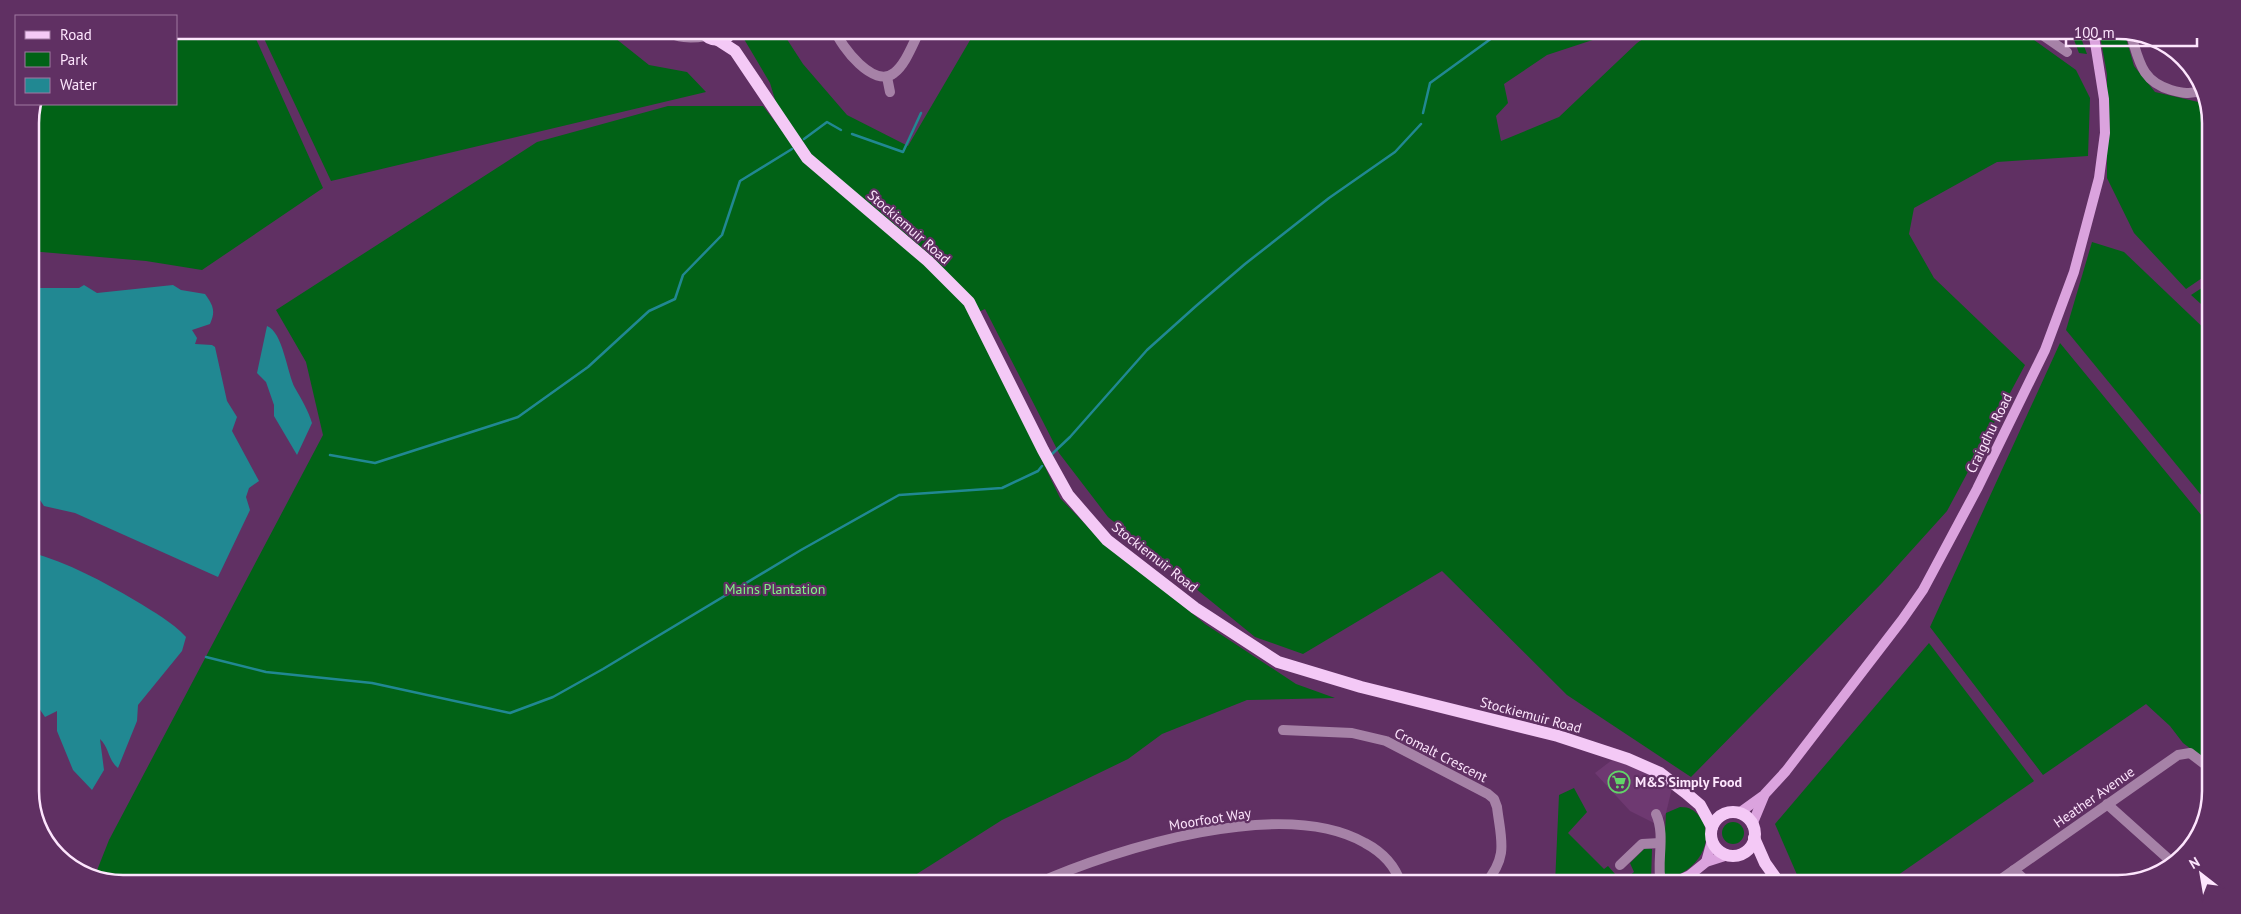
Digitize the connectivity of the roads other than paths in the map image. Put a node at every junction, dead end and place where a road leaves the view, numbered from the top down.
1 (714, 39) edge
2 (734, 39) edge
3 (840, 39) edge
4 (915, 39) edge
5 (2048, 39) edge
6 (2094, 39) edge
7 (2133, 40) edge
8 (735, 51) junction
9 (2067, 52) dead end
10 (887, 76) junction
11 (2196, 91) edge
12 (890, 92) dead end
13 (1283, 730) dead end
14 (2202, 761) edge
15 (1764, 795) junction
16 (2107, 804) junction
17 (1700, 806) junction
18 (1739, 813) junction
19 (1656, 814) dead end
20 (1724, 814) junction
21 (1752, 825) junction
22 (1712, 834) junction
23 (1754, 838) junction
24 (1660, 843) junction
25 (1734, 854) junction
26 (2168, 859) edge
27 (1706, 862) junction
28 (1765, 863) junction
29 (1620, 865) dead end
30 (2014, 870) junction
31 (1055, 875) edge
32 (1398, 875) edge
33 (1492, 875) edge
34 (1660, 875) edge
35 (1690, 875) edge
36 (1774, 875) edge
37 (2007, 875) edge
38 (2019, 875) edge

1 - 8 main road, Stockiemuir Road
2 - 8 main road, Stockiemuir Road
3 - 10 street
4 - 10 street
5 - 9 street
6 - 15 main road, Craigdhu Road
7 - 11 street
8 - 17 main road, Stockiemuir Road
10 - 12 street
13 - 33 street, Cromalt Crescent
14 - 16 street, Heather Avenue
15 - 18 main road, Craigdhu Road
15 - 21 main road, Craigdhu Road
16 - 26 street
16 - 30 street, Heather Avenue
17 - 20 main road, Stockiemuir Road
17 - 22 main road, Stockiemuir Road
18 - 20 main road
18 - 21 main road
19 - 24 street
20 - 22 main road
21 - 23 main road
22 - 25 main road
22 - 27 main road
23 - 25 main road
23 - 28 main road
24 - 29 street
24 - 34 street
25 - 27 main road
25 - 28 main road
27 - 35 main road
28 - 36 main road
30 - 37 street, Heather Avenue
30 - 38 street
31 - 32 street, Moorfoot Way

